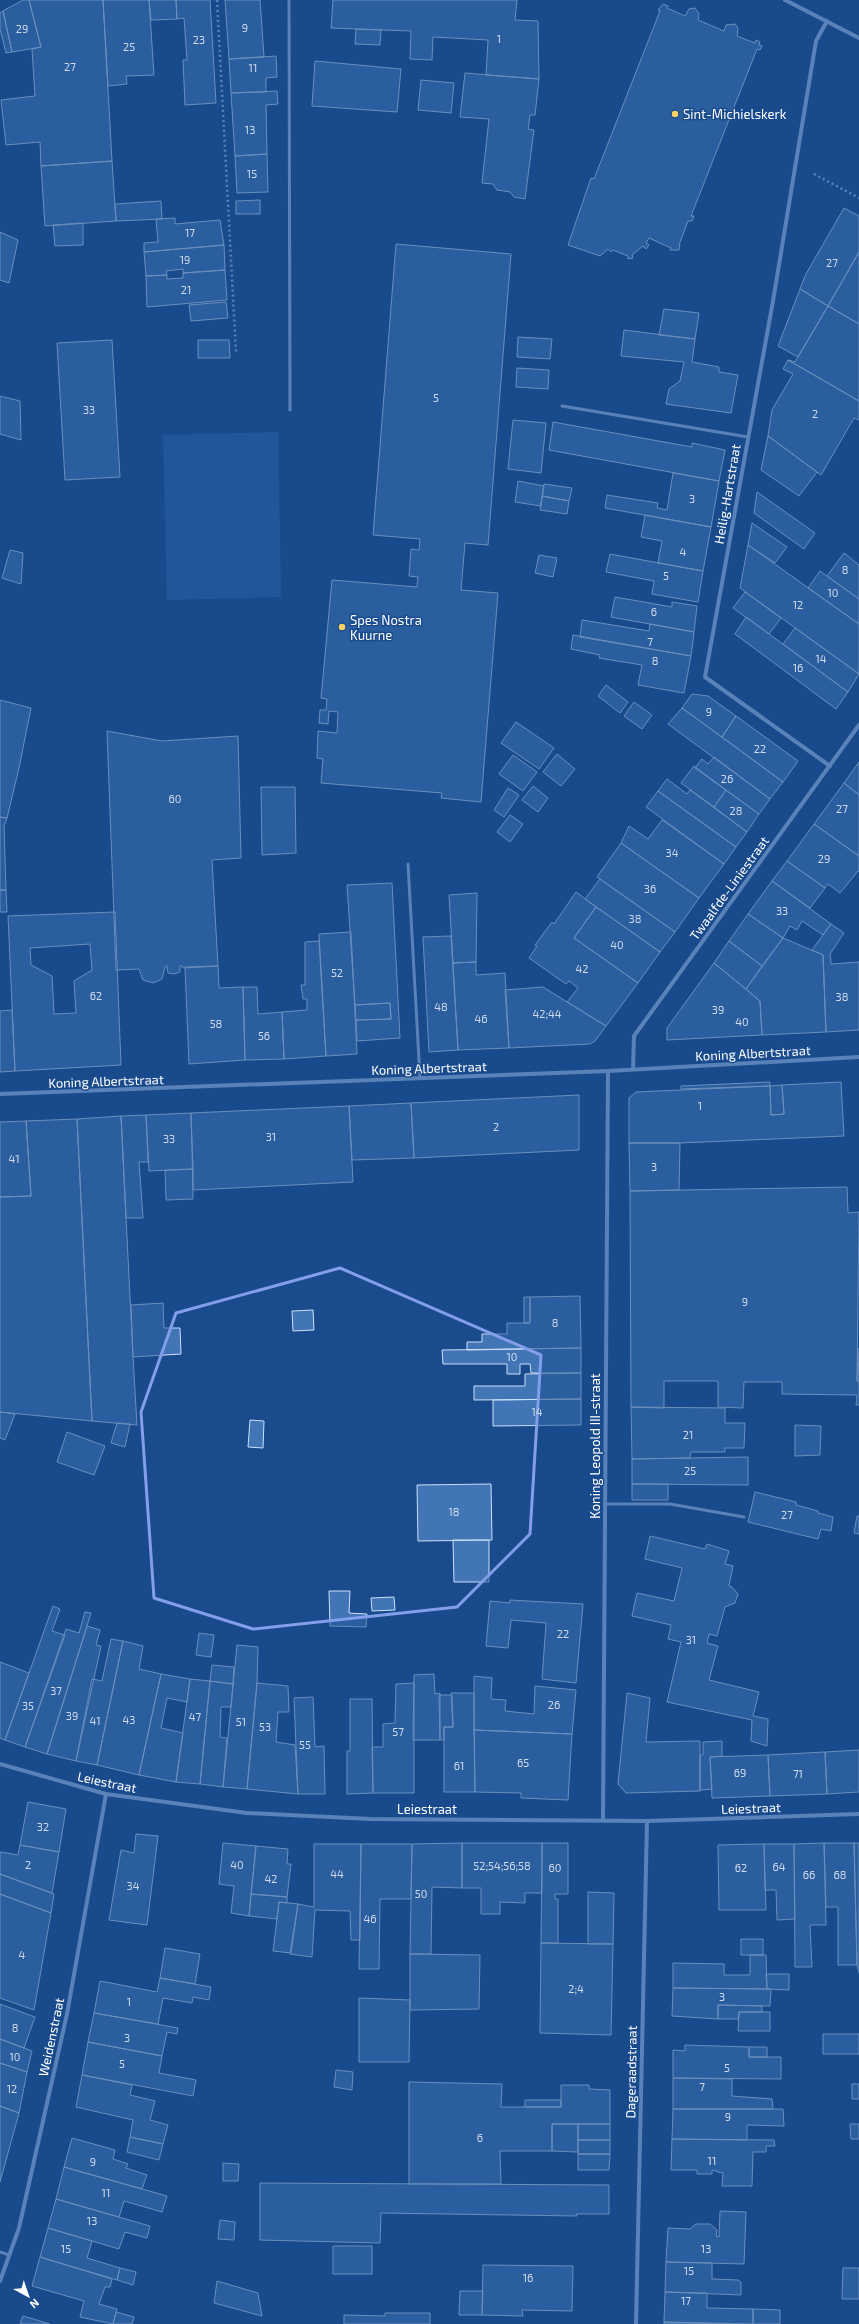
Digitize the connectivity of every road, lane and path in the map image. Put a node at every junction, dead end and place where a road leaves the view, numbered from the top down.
1 (217, 0) edge
2 (289, 0) edge
3 (785, 0) edge
4 (827, 21) junction
5 (859, 38) edge
6 (794, 164) junction
7 (859, 198) edge
8 (236, 352) dead end
9 (562, 406) dead end
10 (290, 410) dead end
11 (748, 437) junction
12 (859, 726) edge
13 (830, 766) junction
14 (408, 864) dead end
15 (859, 1058) edge
16 (633, 1069) junction
17 (608, 1071) junction
18 (420, 1078) junction
19 (0, 1094) edge
20 (605, 1504) junction
21 (744, 1517) dead end
22 (0, 1764) edge
23 (106, 1794) junction
24 (859, 1814) edge
25 (603, 1820) junction
26 (647, 1821) junction
27 (0, 2252) edge
28 (9, 2255) junction
29 (0, 2281) edge
30 (636, 2324) edge

1 - 8 path
2 - 10 lane
3 - 4 street
4 - 5 street
4 - 6 street, Heilig-Hartstraat
6 - 7 path
6 - 11 street, Heilig-Hartstraat
9 - 11 lane
11 - 13 street, Heilig-Hartstraat
12 - 13 street, Twaalfde-Liniestraat
13 - 16 street, Twaalfde-Liniestraat
14 - 18 lane
15 - 16 street, Koning Albertstraat
16 - 17 street, Koning Albertstraat
17 - 18 street, Koning Albertstraat
17 - 20 street, Koning Leopold III-straat
18 - 19 street, Koning Albertstraat
20 - 21 lane
20 - 25 street, Koning Leopold III-straat
22 - 23 street, Leiestraat
23 - 25 street, Leiestraat
23 - 28 street, Weidenstraat
24 - 26 street, Leiestraat
25 - 26 street, Leiestraat
26 - 30 street, Dageraadstraat
27 - 28 lane
28 - 29 street, Weidenstraat

